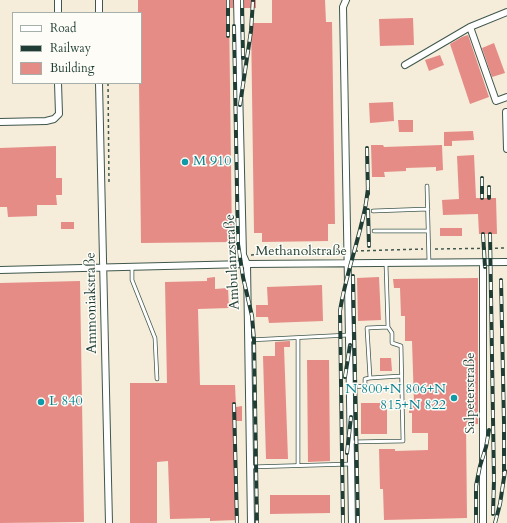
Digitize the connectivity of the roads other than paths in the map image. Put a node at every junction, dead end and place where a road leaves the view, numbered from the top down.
1 (58, 0) edge
2 (99, 0) edge
3 (237, 0) edge
4 (346, 0) edge
5 (58, 12) edge
6 (99, 12) edge
7 (507, 12) edge
8 (470, 27) junction
9 (405, 65) dead end
10 (58, 84) edge
11 (99, 84) edge
12 (507, 97) edge
13 (507, 112) edge
14 (0, 122) edge
15 (507, 149) edge
16 (427, 186) dead end
17 (428, 209) junction
18 (373, 211) dead end
19 (374, 231) dead end
20 (428, 231) junction
21 (483, 262) junction
22 (507, 262) edge
23 (429, 263) junction
24 (247, 264) junction
25 (347, 264) junction
26 (386, 264) junction
27 (103, 267) junction
28 (132, 267) junction
29 (0, 270) edge
30 (388, 327) junction
31 (349, 335) junction
32 (298, 338) junction
33 (248, 340) junction
34 (402, 376) junction
35 (370, 378) junction
36 (157, 379) dead end
37 (350, 387) junction
38 (351, 442) junction
39 (351, 464) junction
40 (298, 465) junction
41 (250, 466) junction
42 (109, 523) edge
43 (251, 523) edge
44 (352, 523) edge
45 (483, 523) edge

1 - 5 street
2 - 6 street
3 - 24 street, Ambulanzstraße
4 - 25 street
7 - 8 street
8 - 9 street
8 - 12 street
10 - 14 street
11 - 27 street, Ammoniakstraße
13 - 15 street
16 - 17 lane
17 - 18 lane
17 - 20 lane
19 - 20 lane
20 - 23 lane
21 - 22 street, Methanolstraße
21 - 23 street, Methanolstraße
21 - 45 street, Salpeterstraße
23 - 26 street, Methanolstraße
24 - 25 street, Methanolstraße
24 - 28 street, Methanolstraße
24 - 33 street, Ambulanzstraße
25 - 26 street, Methanolstraße
25 - 31 street
26 - 30 lane
27 - 28 street, Methanolstraße
27 - 29 street, Methanolstraße
27 - 42 street, Ammoniakstraße
28 - 36 lane
30 - 34 lane
30 - 35 lane
31 - 32 lane
31 - 37 street
32 - 33 lane
32 - 40 lane
33 - 41 street, Ambulanzstraße
34 - 35 lane
34 - 38 lane
35 - 37 lane
37 - 38 street
38 - 39 street
39 - 40 lane
39 - 44 street
40 - 41 lane
41 - 43 street, Ambulanzstraße

